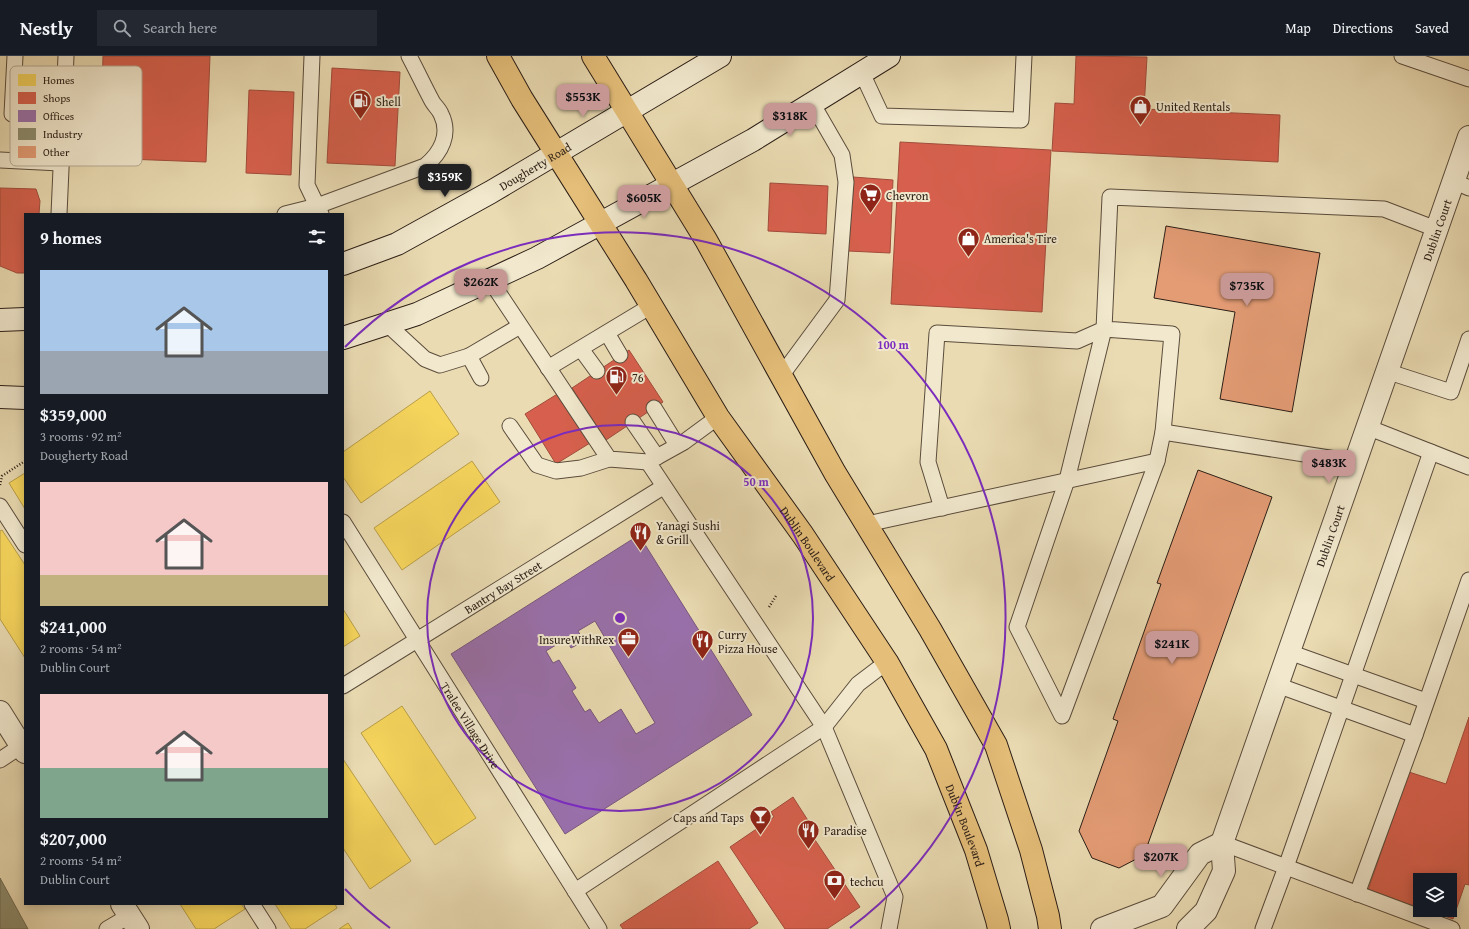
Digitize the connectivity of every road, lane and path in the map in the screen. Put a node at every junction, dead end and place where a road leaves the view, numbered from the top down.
1 (15, 56) edge
2 (66, 56) edge
3 (312, 56) edge
4 (409, 56) edge
5 (498, 56) edge
6 (593, 56) edge
7 (720, 56) edge
8 (889, 56) edge
9 (1024, 56) edge
10 (1402, 56) edge
11 (14, 66) edge
12 (65, 66) edge
13 (862, 73) junction
14 (1469, 79) edge
15 (812, 103) junction
16 (627, 112) junction
17 (1469, 137) edge
18 (556, 153) junction
19 (0, 160) edge
20 (10, 160) edge
21 (60, 166) edge
22 (672, 185) junction
23 (1461, 185) edge
24 (319, 210) edge
25 (59, 213) edge
26 (294, 213) edge
27 (600, 223) junction
28 (1436, 229) junction
29 (344, 264) edge
30 (490, 280) junction
31 (652, 306) junction
32 (24, 319) edge
33 (0, 320) edge
34 (387, 324) junction
35 (520, 326) junction
36 (1104, 329) junction
37 (607, 333) junction
38 (344, 338) edge
39 (1469, 339) edge
40 (581, 349) junction
41 (620, 355) dead end
42 (469, 356) junction
43 (548, 368) junction
44 (597, 371) dead end
45 (1386, 371) junction
46 (781, 376) junction
47 (481, 378) dead end
48 (0, 397) edge
49 (24, 398) edge
50 (654, 408) dead end
51 (718, 417) junction
52 (633, 422) dead end
53 (510, 426) dead end
54 (1367, 427) junction
55 (1163, 432) junction
56 (677, 445) junction
57 (1431, 452) junction
58 (609, 459) junction
59 (652, 460) junction
60 (1157, 461) junction
61 (1355, 462) junction
62 (24, 463) edge
63 (1469, 467) edge
64 (1067, 480) junction
65 (0, 485) edge
66 (663, 488) junction
67 (0, 506) edge
68 (942, 508) junction
69 (344, 524) edge
70 (867, 524) junction
71 (24, 543) edge
72 (1469, 580) edge
73 (418, 640) junction
74 (1289, 652) junction
75 (887, 662) junction
76 (1354, 675) junction
77 (344, 685) edge
78 (1277, 686) junction
79 (1426, 701) junction
80 (1342, 709) junction
81 (0, 712) edge
82 (824, 727) junction
83 (1415, 735) junction
84 (23, 749) edge
85 (0, 760) edge
86 (1222, 843) junction
87 (1286, 867) junction
88 (575, 891) junction
89 (1357, 894) junction
90 (253, 905) edge
91 (129, 916) edge
92 (107, 929) edge
93 (268, 929) edge
94 (599, 929) edge
95 (889, 929) edge
96 (999, 929) edge
97 (1050, 929) edge
98 (1102, 929) edge
99 (1188, 929) edge
100 (1262, 929) edge
101 (1452, 929) edge

1 - 11 lane
2 - 12 lane
3 - 24 lane
4 - 24 lane
5 - 18 main road, Dublin Boulevard
6 - 16 main road
7 - 16 main road, Dougherty Road
8 - 13 main road
9 - 13 lane
10 - 14 lane
13 - 15 main road
15 - 22 main road
15 - 46 lane
16 - 18 main road, Dougherty Road
16 - 22 main road
17 - 23 main road, Dublin Court
18 - 27 main road, Dublin Boulevard
18 - 29 main road, Dougherty Road
19 - 20 lane
21 - 25 lane
22 - 27 main road
22 - 46 main road
23 - 28 main road, Dublin Court
24 - 26 lane
27 - 30 main road
27 - 31 main road, Dublin Boulevard
28 - 36 lane
28 - 45 main road, Dublin Court
30 - 34 main road
30 - 35 lane
31 - 37 lane
31 - 51 main road, Dublin Boulevard
32 - 33 main road
34 - 38 main road
34 - 42 lane
35 - 42 lane
35 - 43 lane
36 - 55 lane
36 - 64 lane
36 - 68 lane
37 - 40 lane
37 - 41 lane
39 - 45 lane
40 - 43 lane
40 - 44 lane
42 - 47 lane
43 - 58 lane
45 - 54 main road, Dublin Court
46 - 70 main road
48 - 49 main road
50 - 56 lane
51 - 56 lane
51 - 75 main road, Dublin Boulevard
52 - 59 lane
53 - 58 lane
54 - 57 lane
54 - 61 main road, Dublin Court
55 - 60 lane
55 - 61 lane
56 - 59 lane
57 - 63 lane
57 - 76 lane
58 - 59 lane
59 - 66 lane
60 - 64 lane
60 - 64 lane
61 - 74 main road, Dublin Court
62 - 65 path
64 - 68 lane
66 - 73 lane, Bantry Bay Street
66 - 82 lane
67 - 71 lane
68 - 70 lane
69 - 73 lane, Tralee Village Drive
70 - 97 main road
72 - 79 lane
73 - 77 lane, Bantry Bay Street
73 - 88 lane, Tralee Village Drive
74 - 76 lane
74 - 78 main road, Dublin Court
75 - 82 lane
75 - 96 main road, Dublin Boulevard
76 - 79 lane
76 - 80 lane
78 - 80 lane
78 - 86 main road, Dublin Court
79 - 83 lane
80 - 83 lane
80 - 87 lane
81 - 84 main road
82 - 88 lane
82 - 95 lane
83 - 89 lane
84 - 85 lane
86 - 87 lane
86 - 98 main road
86 - 99 main road, Dublin Court
87 - 89 lane
87 - 100 lane
88 - 94 lane, Tralee Village Drive
89 - 101 lane
90 - 93 lane
91 - 92 lane

